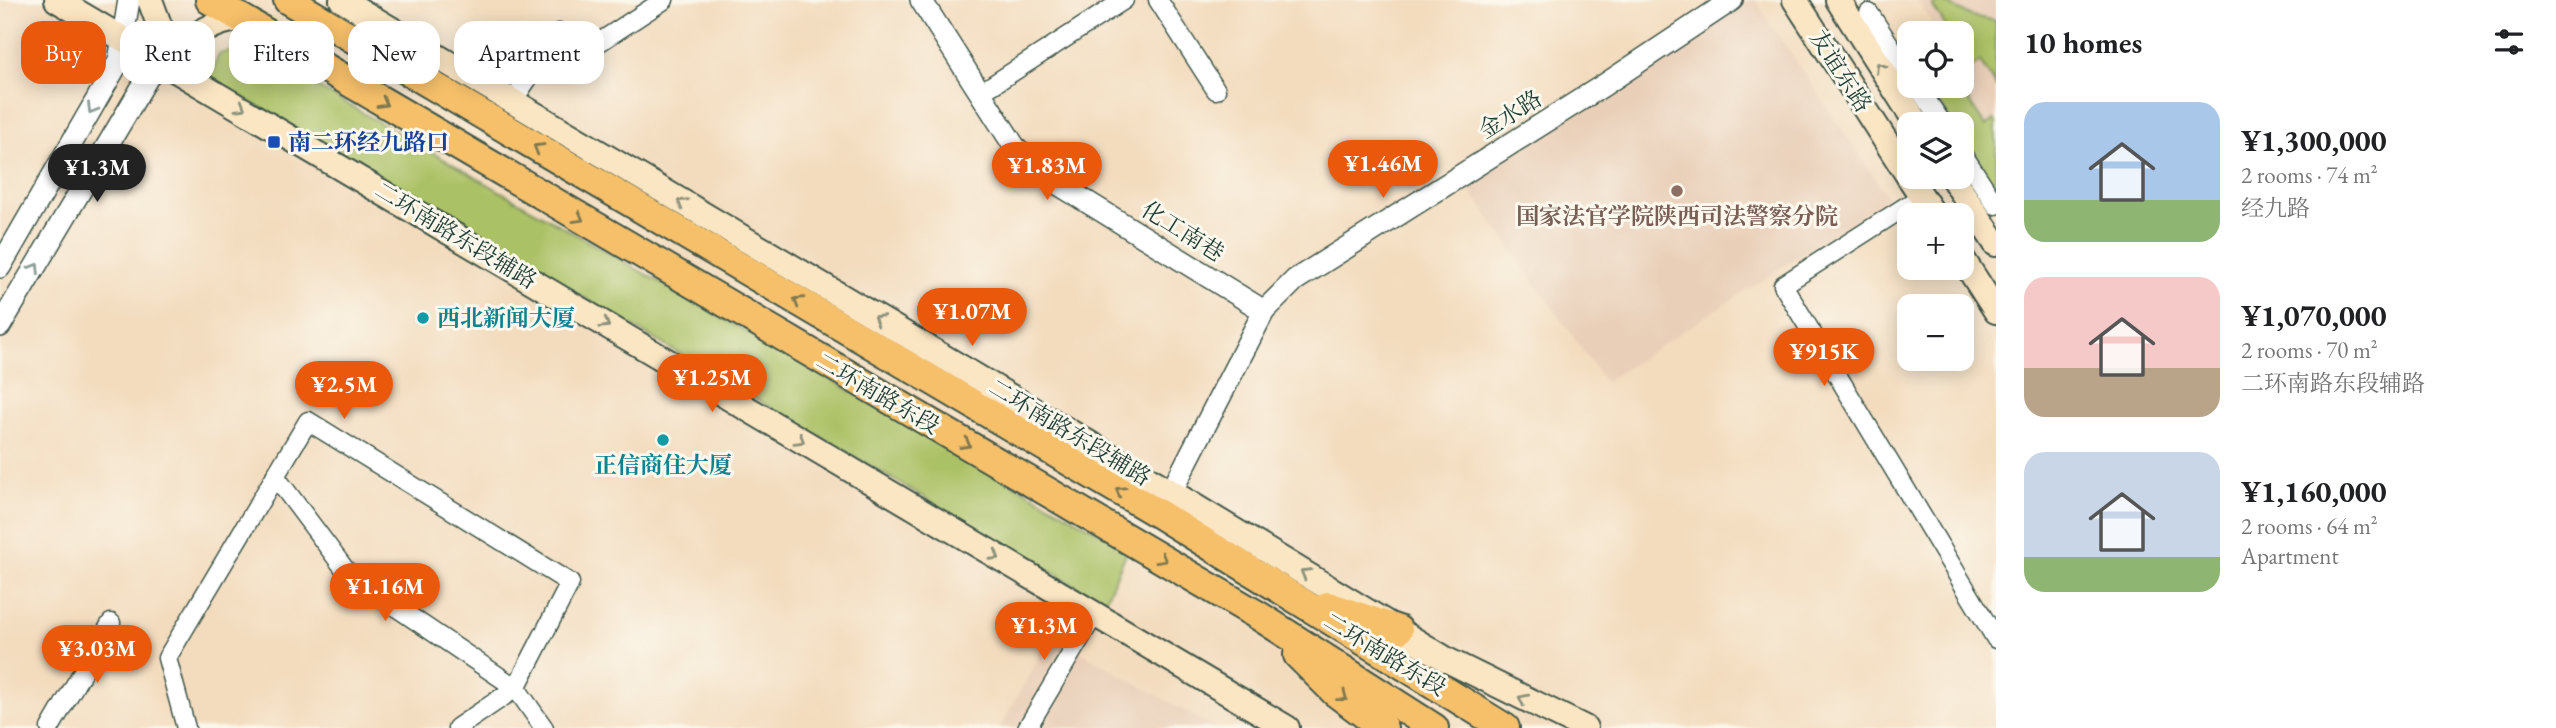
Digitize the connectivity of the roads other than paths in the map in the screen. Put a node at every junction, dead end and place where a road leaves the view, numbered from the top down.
1 (57, 0) edge
2 (129, 0) edge
3 (150, 0) edge
4 (210, 0) edge
5 (288, 0) edge
6 (342, 0) edge
7 (664, 0) edge
8 (921, 0) edge
9 (1124, 0) edge
10 (1158, 0) edge
11 (1732, 0) edge
12 (1795, 0) edge
13 (1838, 0) edge
14 (1869, 13) dead end
15 (239, 19) junction
16 (126, 21) edge
17 (158, 21) edge
18 (215, 26) edge
19 (120, 38) edge
20 (1897, 56) edge
21 (120, 61) edge
22 (143, 84) edge
23 (201, 84) edge
24 (1216, 90) dead end
25 (980, 93) junction
26 (512, 102) junction
27 (1909, 112) edge
28 (1974, 171) edge
29 (1960, 189) edge
30 (1919, 191) edge
31 (1996, 205) edge
32 (1996, 244) edge
33 (0, 267) edge
34 (1974, 277) edge
35 (1264, 311) junction
36 (1996, 311) edge
37 (0, 326) edge
38 (275, 476) junction
39 (1165, 503) junction
40 (1274, 587) junction
41 (1094, 615) junction
42 (1259, 616) junction
43 (111, 623) dead end
44 (1398, 630) junction
45 (1996, 639) edge
46 (516, 688) junction
47 (50, 728) edge
48 (186, 728) edge
49 (457, 728) edge
50 (544, 728) edge
51 (1027, 728) edge
52 (1287, 728) edge
53 (1383, 728) edge
54 (1434, 728) edge
55 (1506, 728) edge
56 (1585, 728) edge

1 - 19 main road, 二环南路东段辅路
2 - 16 street
3 - 17 main road
4 - 15 highway, 二环南路东段
39 -> 5 highway, 二环南路东段
6 - 26 main road, 二环南路东段辅路
7 - 26 street
8 - 25 street, 化工南巷
9 - 25 street
10 - 24 street
11 - 35 street, 金水路
12 - 30 main road, 友谊东路
27 -> 13 main road, 友谊东路
14 - 20 street
15 - 18 main road
15 -> 42 highway, 二环南路东段
21 -> 33 street
37 -> 22 street
23 -> 41 main road, 二环南路东段辅路
25 - 35 street, 化工南巷
39 -> 26 main road, 二环南路东段辅路
28 - 31 street
29 - 32 main road
30 - 45 street
34 - 36 main road
35 - 39 street, 金水路
38 - 46 street
38 - 46 street
38 - 48 street
39 - 40 highway, 二环南路东段
44 -> 39 main road, 二环南路东段辅路
40 - 44 highway
40 - 55 highway, 二环南路东段
41 - 51 street
41 - 52 main road, 二环南路东段辅路
42 -> 53 highway
42 - 54 highway, 二环南路东段
43 - 47 street
56 -> 44 main road, 二环南路东段辅路
46 - 49 street
46 - 50 street

